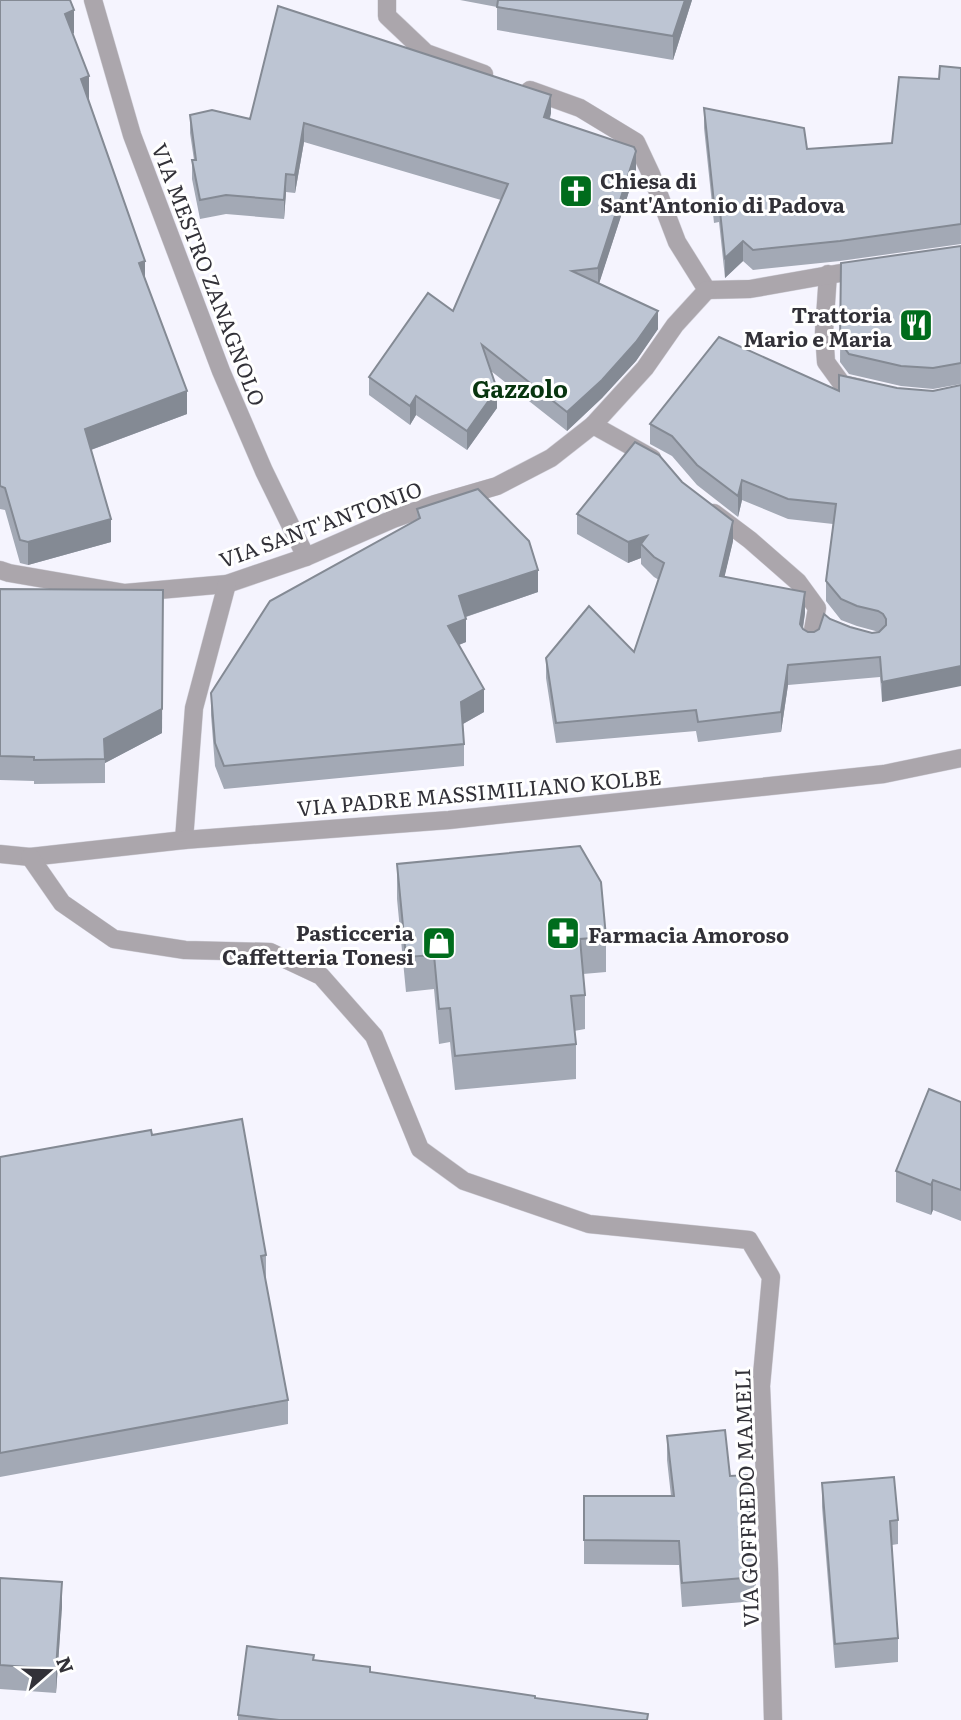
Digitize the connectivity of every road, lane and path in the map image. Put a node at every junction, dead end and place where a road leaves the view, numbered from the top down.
1 (93, 0) edge
2 (387, 0) edge
3 (875, 267) edge
4 (828, 274) junction
5 (708, 290) junction
6 (876, 392) edge
7 (593, 425) junction
8 (666, 466) edge
9 (699, 501) edge
10 (306, 556) junction
11 (0, 570) edge
12 (227, 584) junction
13 (817, 608) junction
14 (834, 629) edge
15 (811, 641) edge
16 (961, 758) edge
17 (184, 840) junction
18 (0, 854) edge
19 (30, 857) junction
20 (773, 1720) edge

1 - 10 street, VIA MESTRO ZANAGNOLO
2 - 5 street
3 - 4 street
4 - 5 street
4 - 6 street
5 - 7 street, VIA SANT'ANTONIO
7 - 8 street
7 - 10 street, VIA SANT'ANTONIO
9 - 13 street
10 - 12 street, VIA SANT'ANTONIO
11 - 12 street, VIA SANT'ANTONIO
12 - 17 street
13 - 14 street
13 - 15 street
16 - 17 street, VIA PADRE MASSIMILIANO KOLBE
17 - 19 street, VIA PADRE MASSIMILIANO KOLBE
18 - 19 street, VIA PADRE MASSIMILIANO KOLBE
19 - 20 street, VIA GOFFREDO MAMELI

